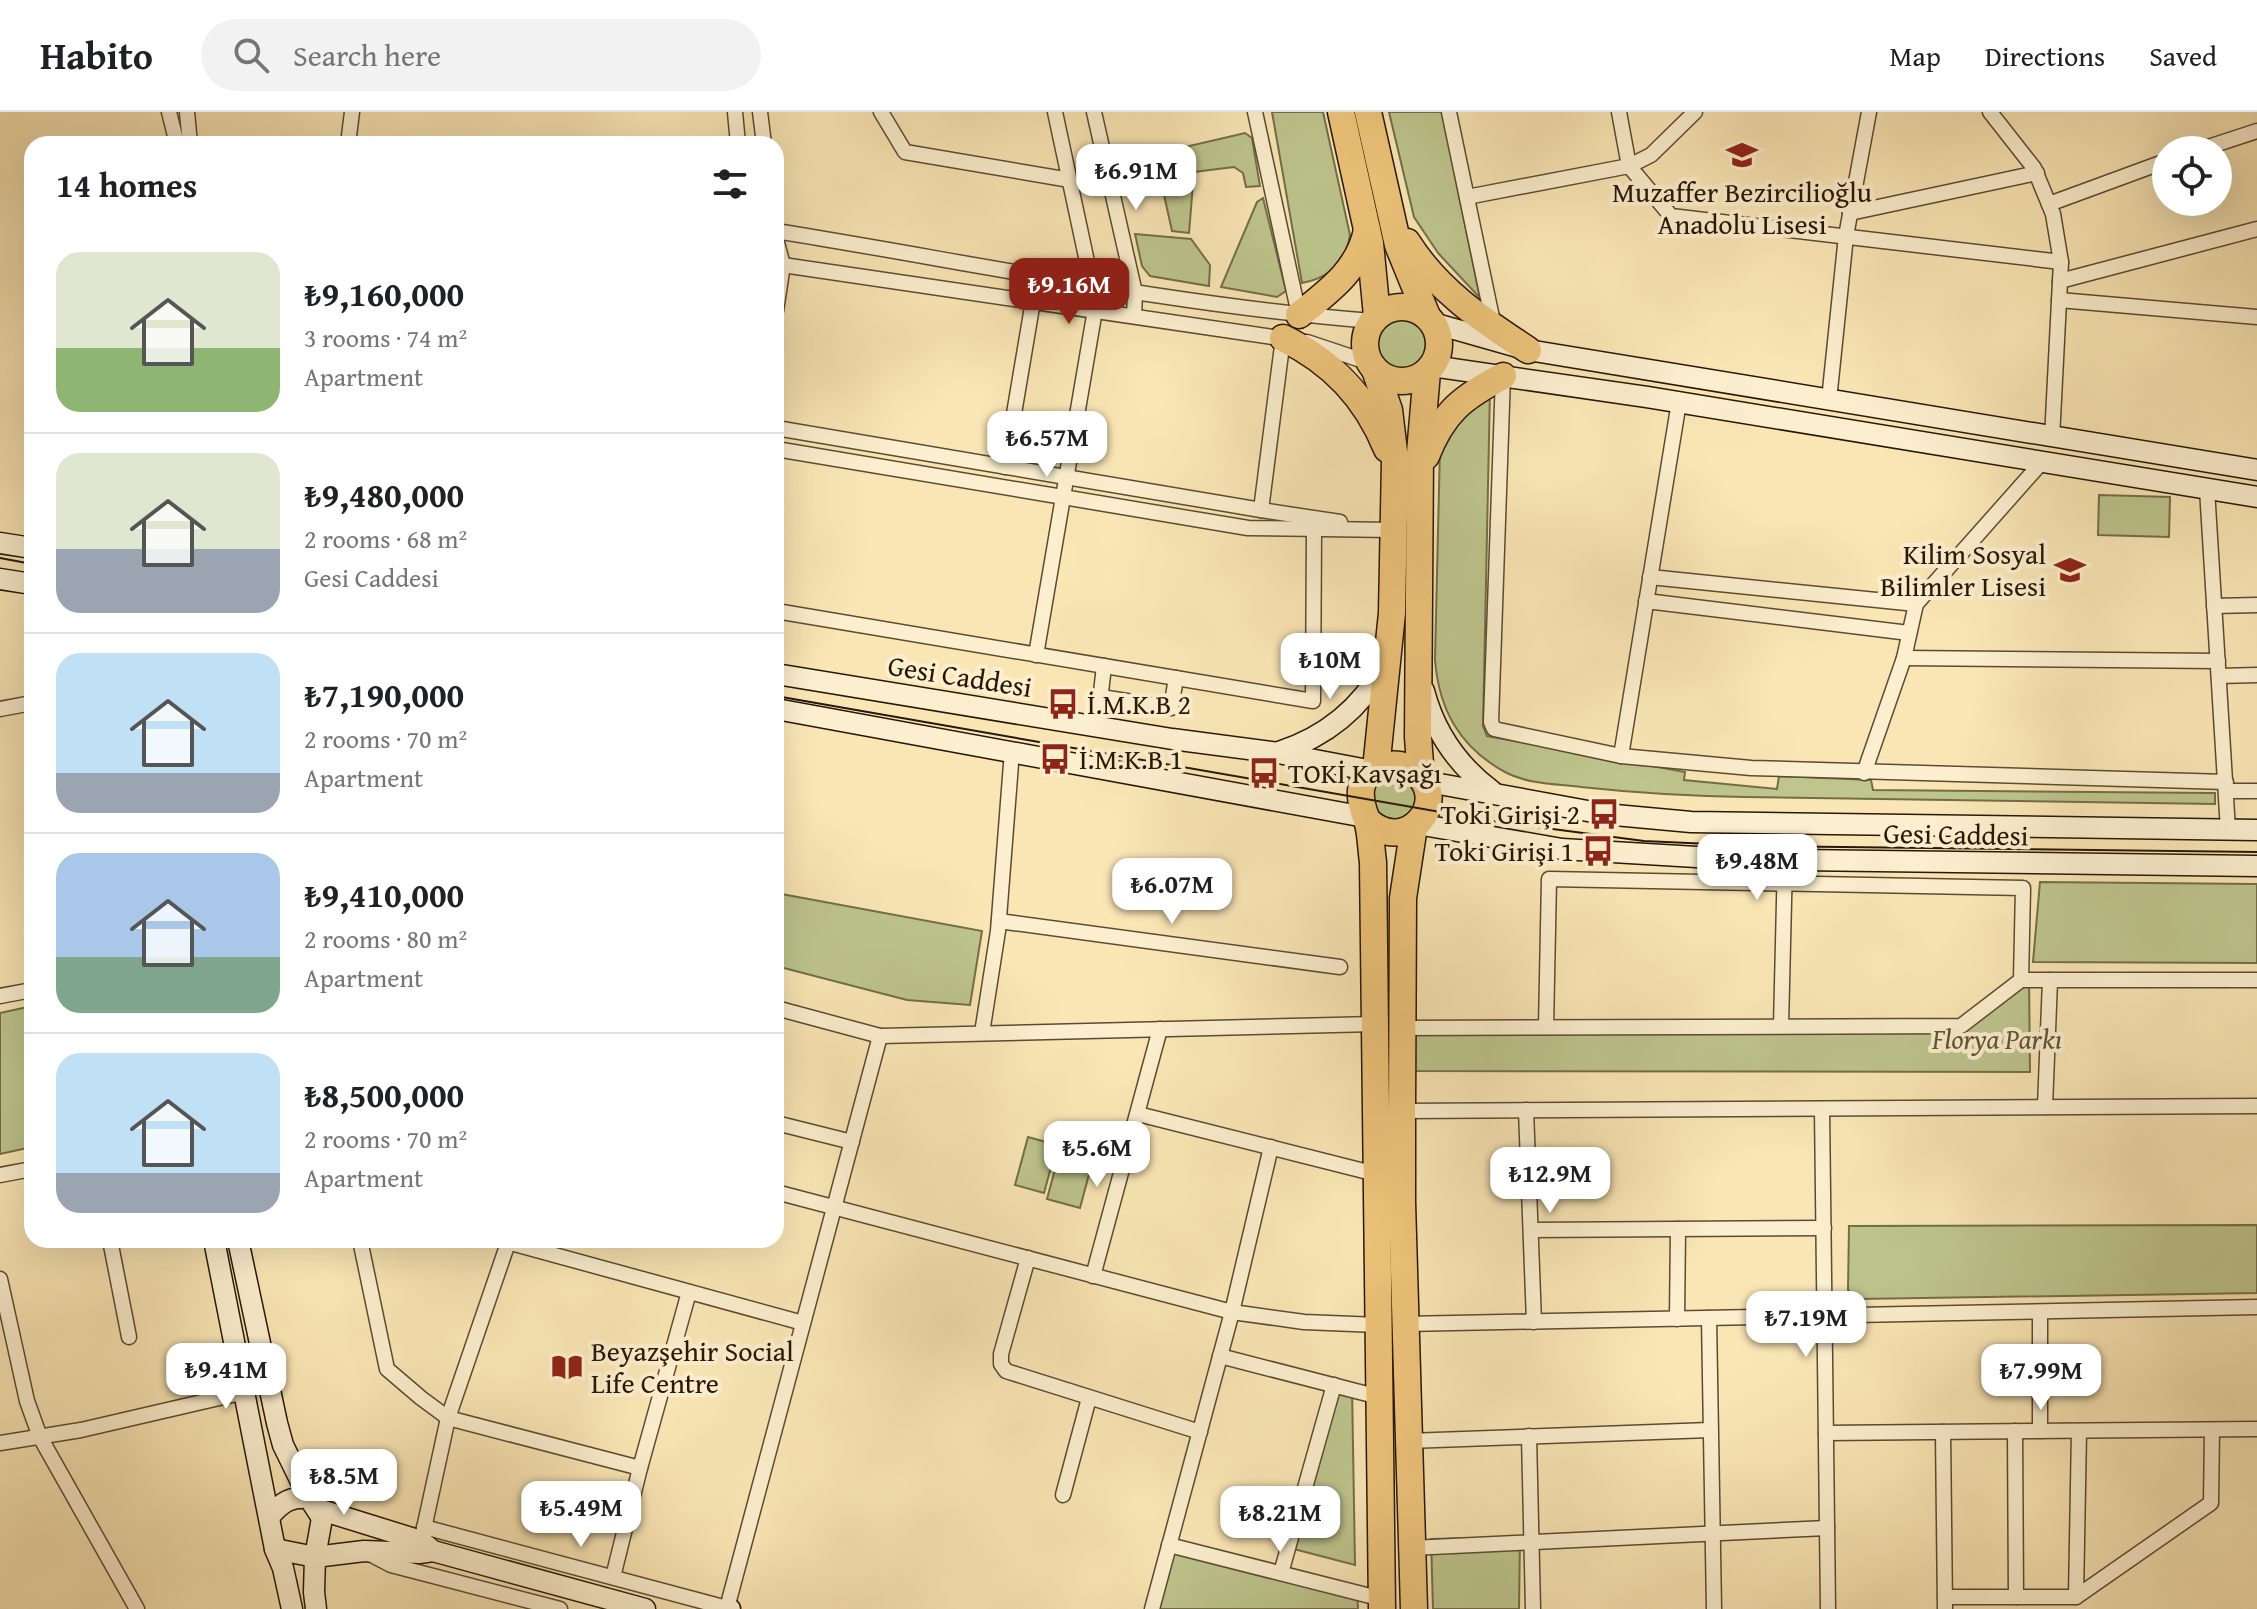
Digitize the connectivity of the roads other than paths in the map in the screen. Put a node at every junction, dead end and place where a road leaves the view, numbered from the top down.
1 (169, 112) edge
2 (187, 112) edge
3 (352, 112) edge
4 (735, 112) edge
5 (760, 112) edge
6 (881, 112) edge
7 (1055, 112) edge
8 (1094, 112) edge
9 (1255, 112) edge
10 (1341, 112) edge
11 (1368, 112) edge
12 (1449, 112) edge
13 (1619, 112) edge
14 (1695, 112) edge
15 (1869, 112) edge
16 (1990, 112) edge
17 (2257, 131) edge
18 (175, 136) edge
19 (189, 136) edge
20 (349, 136) edge
21 (737, 136) edge
22 (763, 136) edge
23 (2232, 139) edge
24 (1629, 166) junction
25 (2152, 166) edge
26 (2037, 173) junction
27 (1070, 180) junction
28 (1467, 197) junction
29 (2049, 204) junction
30 (1388, 205) junction
31 (1850, 213) junction
32 (1367, 227) junction
33 (2257, 229) edge
34 (784, 232) edge
35 (1846, 236) junction
36 (2061, 262) junction
37 (784, 263) edge
38 (2060, 281) junction
39 (1092, 285) junction
40 (1135, 293) junction
41 (2059, 300) junction
42 (1033, 301) junction
43 (1095, 310) junction
44 (1299, 315) junction
45 (1134, 316) junction
46 (2257, 317) edge
47 (1374, 319) junction
48 (1430, 319) junction
49 (1495, 329) junction
50 (1283, 338) junction
51 (1528, 350) junction
52 (1372, 366) junction
53 (1430, 369) junction
54 (1503, 376) junction
55 (1829, 400) junction
56 (1679, 402) junction
57 (784, 429) edge
58 (2052, 438) junction
59 (784, 450) edge
60 (2042, 462) junction
61 (1005, 467) junction
62 (2257, 470) edge
63 (1407, 472) junction
64 (1066, 477) junction
65 (2207, 489) junction
66 (1063, 497) junction
67 (2257, 497) edge
68 (1261, 510) junction
69 (1314, 529) junction
70 (1393, 530) junction
71 (0, 543) edge
72 (24, 547) edge
73 (1650, 577) junction
74 (0, 579) edge
75 (24, 583) edge
76 (1646, 601) junction
77 (1916, 604) junction
78 (2257, 605) edge
79 (2214, 606) junction
80 (784, 612) edge
81 (1909, 633) junction
82 (1036, 655) junction
83 (1389, 655) junction
84 (1904, 658) junction
85 (1104, 666) junction
86 (1419, 668) junction
87 (2218, 669) junction
88 (784, 675) edge
89 (2257, 675) edge
90 (1176, 678) junction
91 (1101, 697) junction
92 (24, 704) edge
93 (0, 709) edge
94 (784, 710) edge
95 (1097, 727) junction
96 (1012, 751) junction
97 (1278, 753) junction
98 (1621, 756) junction
99 (1374, 770) junction
100 (1864, 773) junction
101 (1422, 779) junction
102 (2226, 787) junction
103 (2257, 791) edge
104 (1495, 793) junction
105 (1366, 819) junction
106 (1416, 825) junction
107 (2228, 830) junction
108 (2257, 830) edge
109 (1785, 860) junction
110 (2257, 866) edge
111 (1785, 883) junction
112 (999, 921) junction
113 (1340, 967) dead end
114 (2021, 980) junction
115 (2050, 980) junction
116 (2257, 980) edge
117 (24, 992) edge
118 (0, 996) edge
119 (784, 1010) edge
120 (1375, 1024) junction
121 (1781, 1026) junction
122 (1546, 1027) junction
123 (1403, 1028) junction
124 (1160, 1029) junction
125 (982, 1033) junction
126 (880, 1036) junction
127 (2257, 1106) edge
128 (2045, 1107) junction
129 (1822, 1109) junction
130 (1526, 1110) junction
131 (1402, 1111) junction
132 (1138, 1114) junction
133 (784, 1125) edge
134 (852, 1142) junction
135 (1271, 1147) junction
136 (24, 1170) edge
137 (1376, 1174) junction
138 (0, 1175) edge
139 (784, 1194) edge
140 (834, 1208) junction
141 (1824, 1228) junction
142 (1678, 1229) junction
143 (1532, 1230) junction
144 (112, 1248) edge
145 (216, 1248) edge
146 (240, 1248) edge
147 (362, 1248) edge
148 (502, 1248) edge
149 (529, 1248) edge
150 (1028, 1258) junction
151 (1093, 1276) junction
152 (0, 1279) edge
153 (689, 1292) junction
154 (2257, 1307) edge
155 (1232, 1312) junction
156 (2040, 1312) junction
157 (1825, 1316) junction
158 (1709, 1318) junction
159 (1677, 1319) junction
160 (1534, 1322) junction
161 (803, 1323) junction
162 (1405, 1324) junction
163 (1378, 1325) junction
164 (129, 1337) dead end
165 (1220, 1356) junction
166 (1334, 1385) junction
167 (245, 1392) junction
168 (1379, 1397) junction
169 (1089, 1398) junction
170 (448, 1418) junction
171 (2257, 1429) edge
172 (1710, 1430) junction
173 (2212, 1430) junction
174 (2015, 1431) junction
175 (2040, 1431) junction
176 (2079, 1431) junction
177 (1200, 1432) junction
178 (1943, 1432) junction
179 (1826, 1433) junction
180 (1529, 1436) junction
181 (40, 1437) junction
182 (1408, 1441) junction
183 (0, 1443) edge
184 (640, 1468) junction
185 (1063, 1495) dead end
186 (314, 1503) junction
187 (270, 1516) junction
188 (1827, 1528) junction
189 (1712, 1533) junction
190 (426, 1540) junction
191 (1531, 1542) junction
192 (1169, 1545) junction
193 (1411, 1548) junction
194 (275, 1549) junction
195 (364, 1551) junction
196 (315, 1557) junction
197 (1281, 1573) junction
198 (613, 1577) junction
199 (2016, 1597) junction
200 (2076, 1597) junction
201 (1945, 1603) edge
202 (2051, 1603) edge
203 (1382, 1604) edge
204 (137, 1609) edge
205 (292, 1609) edge
206 (316, 1609) edge
207 (560, 1609) edge
208 (645, 1609) edge
209 (728, 1609) edge
210 (1152, 1609) edge
211 (1414, 1609) edge
212 (1533, 1609) edge
213 (1714, 1609) edge
214 (1828, 1609) edge

1 - 18 street
2 - 19 street
3 - 20 street
4 - 21 street
5 - 22 street
6 - 27 street
7 - 27 street
8 - 40 street
9 - 44 street
10 - 32 highway
11 - 30 highway
12 - 28 street
13 - 24 street
14 - 24 street
15 - 31 street
16 - 26 street
17 - 23 street
24 - 28 street
24 - 35 street
25 - 29 street
26 - 29 street
26 - 31 street
27 - 39 street
28 - 49 street
29 - 36 street
30 - 48 highway
30 - 49 highway
31 - 35 street
32 - 44 highway
32 - 47 highway
33 - 38 street
34 - 39 street
35 - 36 street
35 - 55 street
36 - 38 street
37 - 42 street
38 - 41 street
39 - 40 street
39 - 43 street
40 - 44 street
40 - 45 street
41 - 46 street
41 - 58 street
42 - 43 street
42 - 61 street
43 - 45 street
43 - 64 street
44 - 47 street
45 - 50 street
47 - 48 highway
47 - 52 highway
48 - 51 main road
48 - 53 highway
49 - 51 highway
50 - 52 street
50 - 63 highway
50 - 68 street
51 - 55 main road
52 - 53 highway
52 - 63 highway
53 - 54 main road
53 - 63 highway
54 - 56 main road
54 - 63 highway
54 - 98 street
55 - 58 main road
56 - 60 main road
56 - 73 street
57 - 61 street
58 - 62 main road
59 - 66 street
60 - 65 main road
60 - 77 street
61 - 64 street
63 - 70 highway
63 - 86 highway
64 - 66 street
64 - 68 street
65 - 67 main road
65 - 79 street
66 - 69 street
66 - 82 street
68 - 70 street
69 - 70 street
69 - 90 street
70 - 83 highway
71 - 72 main road
73 - 76 street
73 - 77 street
74 - 75 main road
76 - 81 street
76 - 98 street
77 - 81 street
78 - 79 street
79 - 87 street
80 - 82 street
81 - 84 street
82 - 85 street
83 - 97 main road
83 - 99 highway
84 - 87 street
84 - 100 street
85 - 90 street
85 - 91 street
86 - 101 highway
86 - 104 main road
87 - 89 street
87 - 102 street
88 - 95 main road, Gesi Caddesi
90 - 91 street
91 - 95 street
92 - 93 street
94 - 96 main road
95 - 97 main road, Gesi Caddesi
96 - 105 main road
96 - 112 street
97 - 99 main road, Gesi Caddesi
98 - 100 street
99 - 101 highway
99 - 105 highway
100 - 102 street
101 - 104 main road, Gesi Caddesi
101 - 106 highway
102 - 103 street
102 - 107 street
104 - 107 main road, Gesi Caddesi
105 - 106 highway
105 - 120 highway
106 - 109 main road, Gesi Caddesi
106 - 123 highway
107 - 108 main road, Gesi Caddesi
109 - 110 main road, Gesi Caddesi
109 - 111 street
111 - 114 street
111 - 121 street
111 - 122 street
112 - 113 street
112 - 125 street
114 - 115 street
114 - 121 street
115 - 116 street
115 - 128 street
117 - 118 street
119 - 126 street
120 - 124 street
120 - 137 highway
121 - 122 street
122 - 123 street
123 - 131 highway
124 - 125 street
124 - 132 street
125 - 126 street
126 - 134 street
127 - 128 street
128 - 129 street
129 - 130 street
129 - 141 street
130 - 131 street
130 - 143 street
131 - 162 highway
132 - 135 street
132 - 151 street
133 - 134 street
134 - 140 street
135 - 137 street
135 - 155 street
136 - 138 street
137 - 163 highway
139 - 140 street
140 - 150 street
140 - 161 street
141 - 142 street
141 - 157 street
142 - 143 street
142 - 159 street
143 - 160 street
144 - 164 street
145 - 167 main road
146 - 186 main road
147 - 170 street
148 - 170 street
149 - 153 street
150 - 151 street
150 - 169 street
151 - 155 street
152 - 181 street
153 - 161 street
153 - 184 street
154 - 156 street
155 - 163 street
155 - 165 street
156 - 157 street
156 - 175 street
157 - 158 street
157 - 179 street
158 - 159 street
158 - 172 street
159 - 160 street
160 - 162 street
161 - 209 street
162 - 182 highway
163 - 168 highway
165 - 166 street
165 - 177 street
166 - 168 street
166 - 197 street
167 - 181 street
167 - 187 main road
168 - 203 highway
169 - 177 street
169 - 185 street
170 - 184 street
170 - 190 street
171 - 173 street
172 - 180 street
172 - 189 street
173 - 176 street
173 - 200 street
174 - 175 street
174 - 178 street
174 - 199 street
175 - 176 street
176 - 200 street
177 - 192 street
178 - 179 street
178 - 201 street
179 - 188 street
180 - 182 street
180 - 191 street
181 - 183 street
181 - 204 street
182 - 193 highway
184 - 198 street
186 - 187 main road
186 - 190 main road
186 - 196 main road
187 - 194 main road
188 - 189 street
188 - 214 street
189 - 191 street
189 - 213 street
190 - 195 main road
190 - 198 street
190 - 208 main road
191 - 193 street
191 - 212 street
192 - 197 street
192 - 210 street
193 - 211 highway
194 - 196 main road
194 - 205 main road
195 - 196 main road
195 - 207 street
196 - 206 main road
197 - 203 street
198 - 209 street
199 - 201 street
199 - 202 street
200 - 202 street

